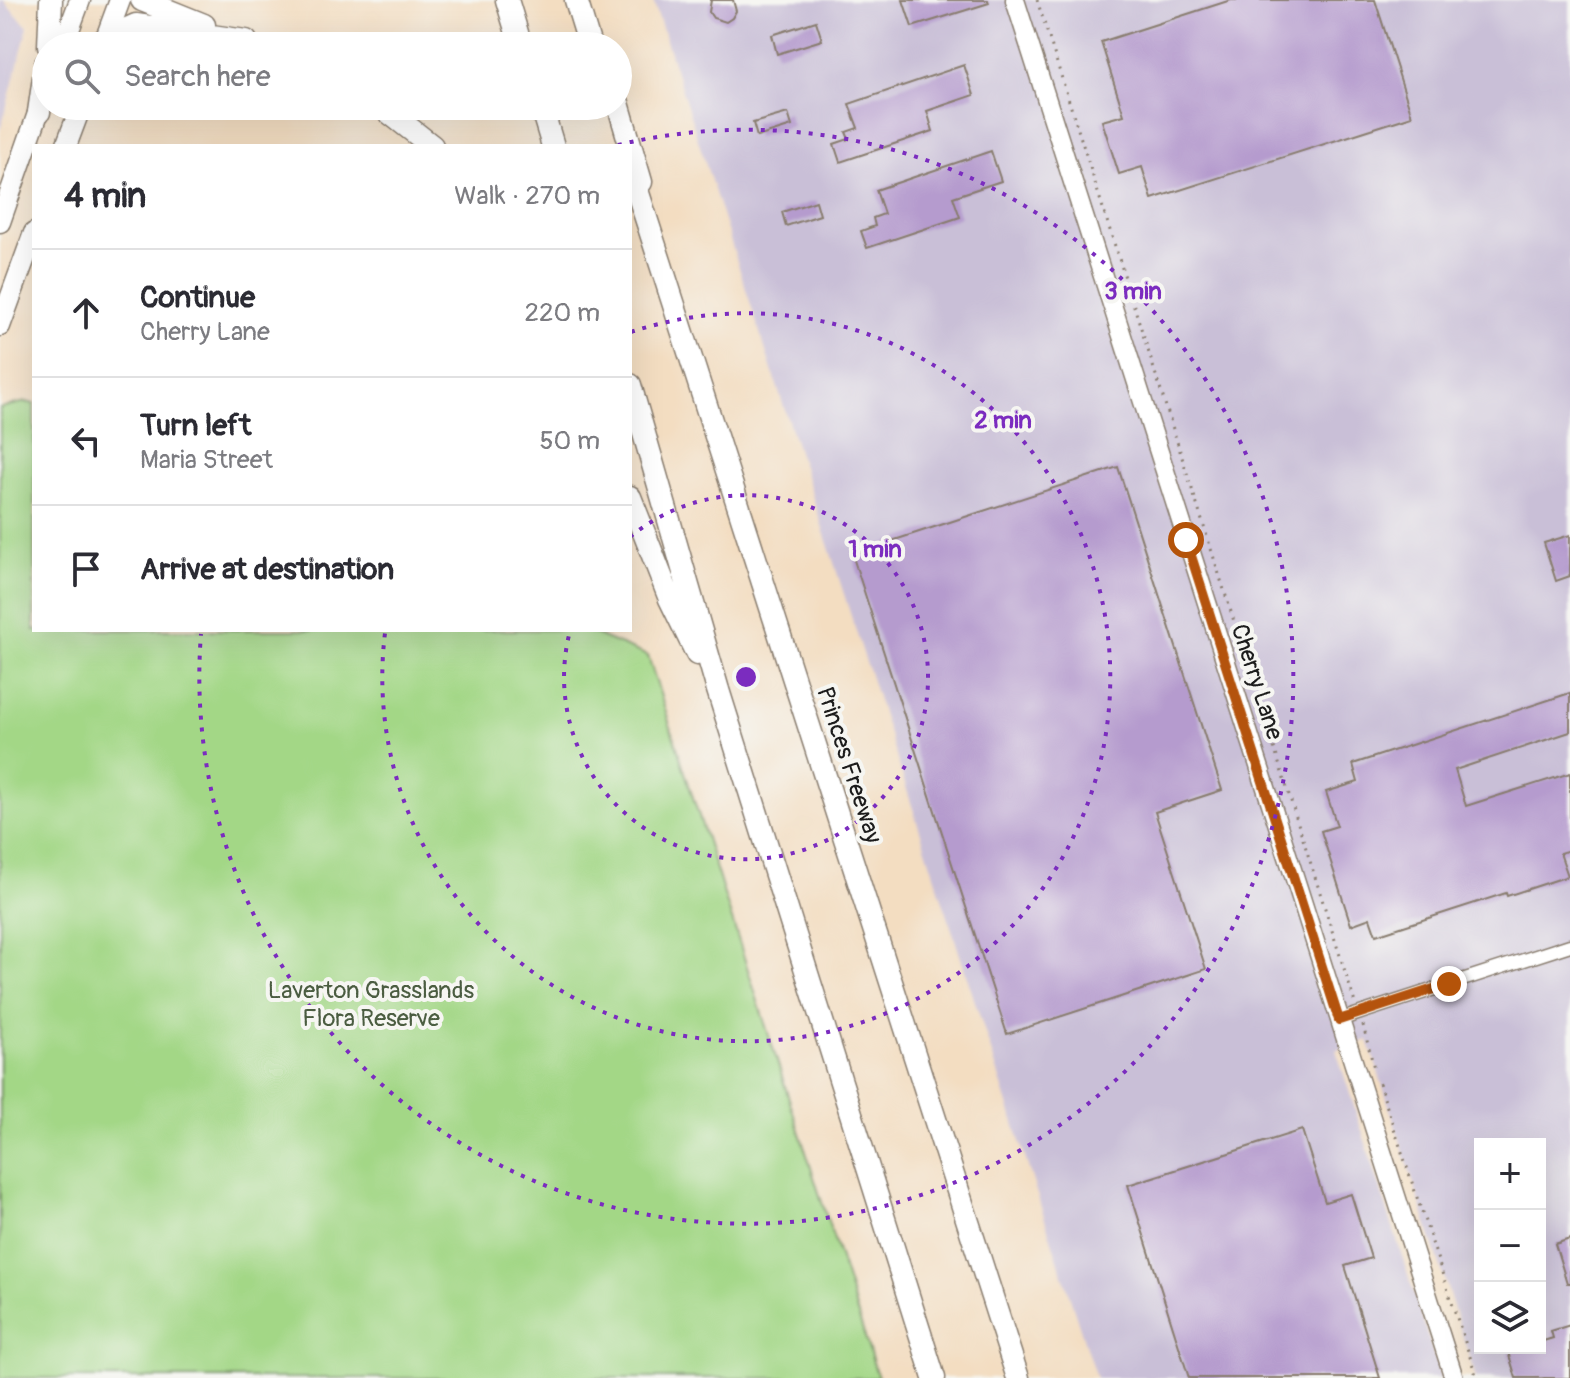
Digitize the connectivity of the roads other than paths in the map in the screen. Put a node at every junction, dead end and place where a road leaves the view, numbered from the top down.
1 (51, 0) edge
2 (80, 0) edge
3 (120, 0) edge
4 (142, 0) edge
5 (507, 0) edge
6 (576, 0) edge
7 (588, 0) edge
8 (1015, 0) edge
9 (50, 32) edge
10 (68, 32) edge
11 (108, 32) edge
12 (124, 32) edge
13 (178, 32) edge
14 (221, 32) edge
15 (517, 32) edge
16 (586, 32) edge
17 (597, 32) edge
18 (36, 120) edge
19 (76, 120) edge
20 (399, 120) edge
21 (545, 120) edge
22 (615, 120) edge
23 (623, 120) edge
24 (67, 144) edge
25 (429, 144) edge
26 (552, 144) edge
27 (622, 144) edge
28 (630, 144) edge
29 (632, 150) edge
30 (632, 174) edge
31 (0, 222) edge
32 (32, 238) edge
33 (0, 326) edge
34 (632, 392) edge
35 (712, 420) junction
36 (632, 502) edge
37 (718, 690) junction
38 (1570, 945) edge
39 (1339, 1020) junction
40 (934, 1378) edge
41 (1018, 1378) edge
42 (1454, 1378) edge

1 - 9 highway
2 - 10 main road
3 - 11 main road
4 - 14 highway
5 - 15 highway
6 - 16 highway
7 - 17 highway
8 - 39 street, Cherry Lane
12 - 13 highway
18 - 31 main road
19 - 24 main road
20 - 25 highway
21 - 26 highway
22 - 27 highway
23 - 28 highway
29 - 35 highway
30 - 35 highway, Princes Freeway
32 - 33 main road
34 - 37 highway
35 - 41 highway, Princes Freeway
36 - 37 highway
37 - 40 highway
38 - 39 street
39 - 42 street, Cherry Lane

